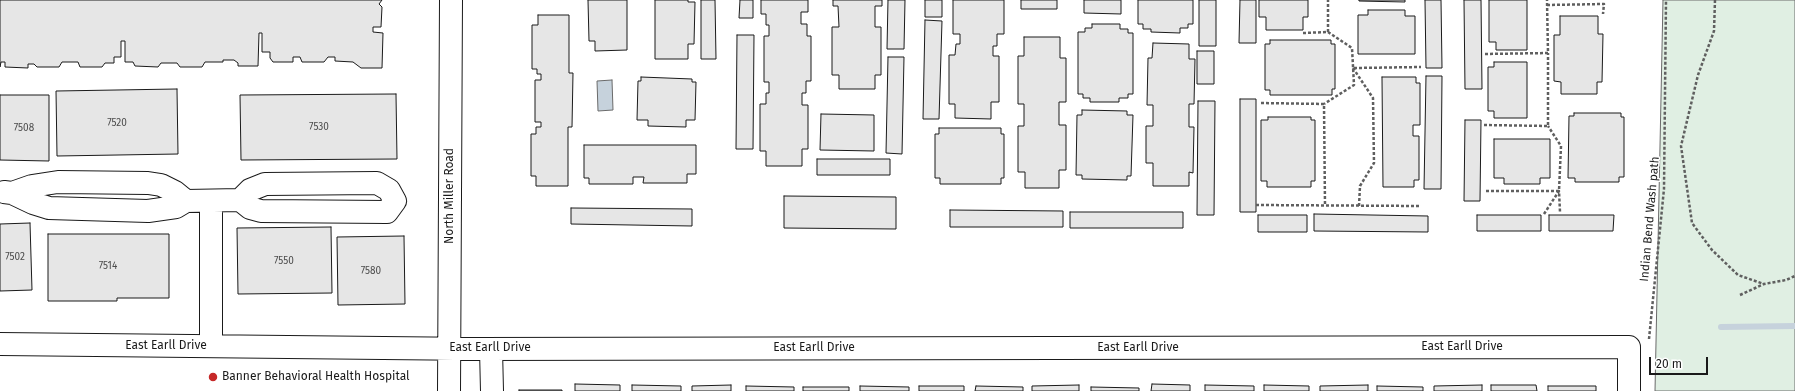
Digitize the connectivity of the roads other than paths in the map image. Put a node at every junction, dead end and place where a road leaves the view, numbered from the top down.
1 (451, 0) edge
2 (6, 192) edge
3 (240, 200) junction
4 (211, 201) junction
5 (0, 344) edge
6 (211, 346) junction
7 (449, 348) junction
8 (491, 349) junction
9 (449, 391) edge
10 (492, 391) edge
11 (1628, 391) edge

1 - 7 street, North Miller Road
2 - 4 street
3 - 3 street
3 - 4 street
4 - 6 street
5 - 6 street, East Earll Drive
6 - 7 street, East Earll Drive
7 - 8 street, East Earll Drive
7 - 9 street, North Miller Road
8 - 10 street
8 - 11 street, East Earll Drive

